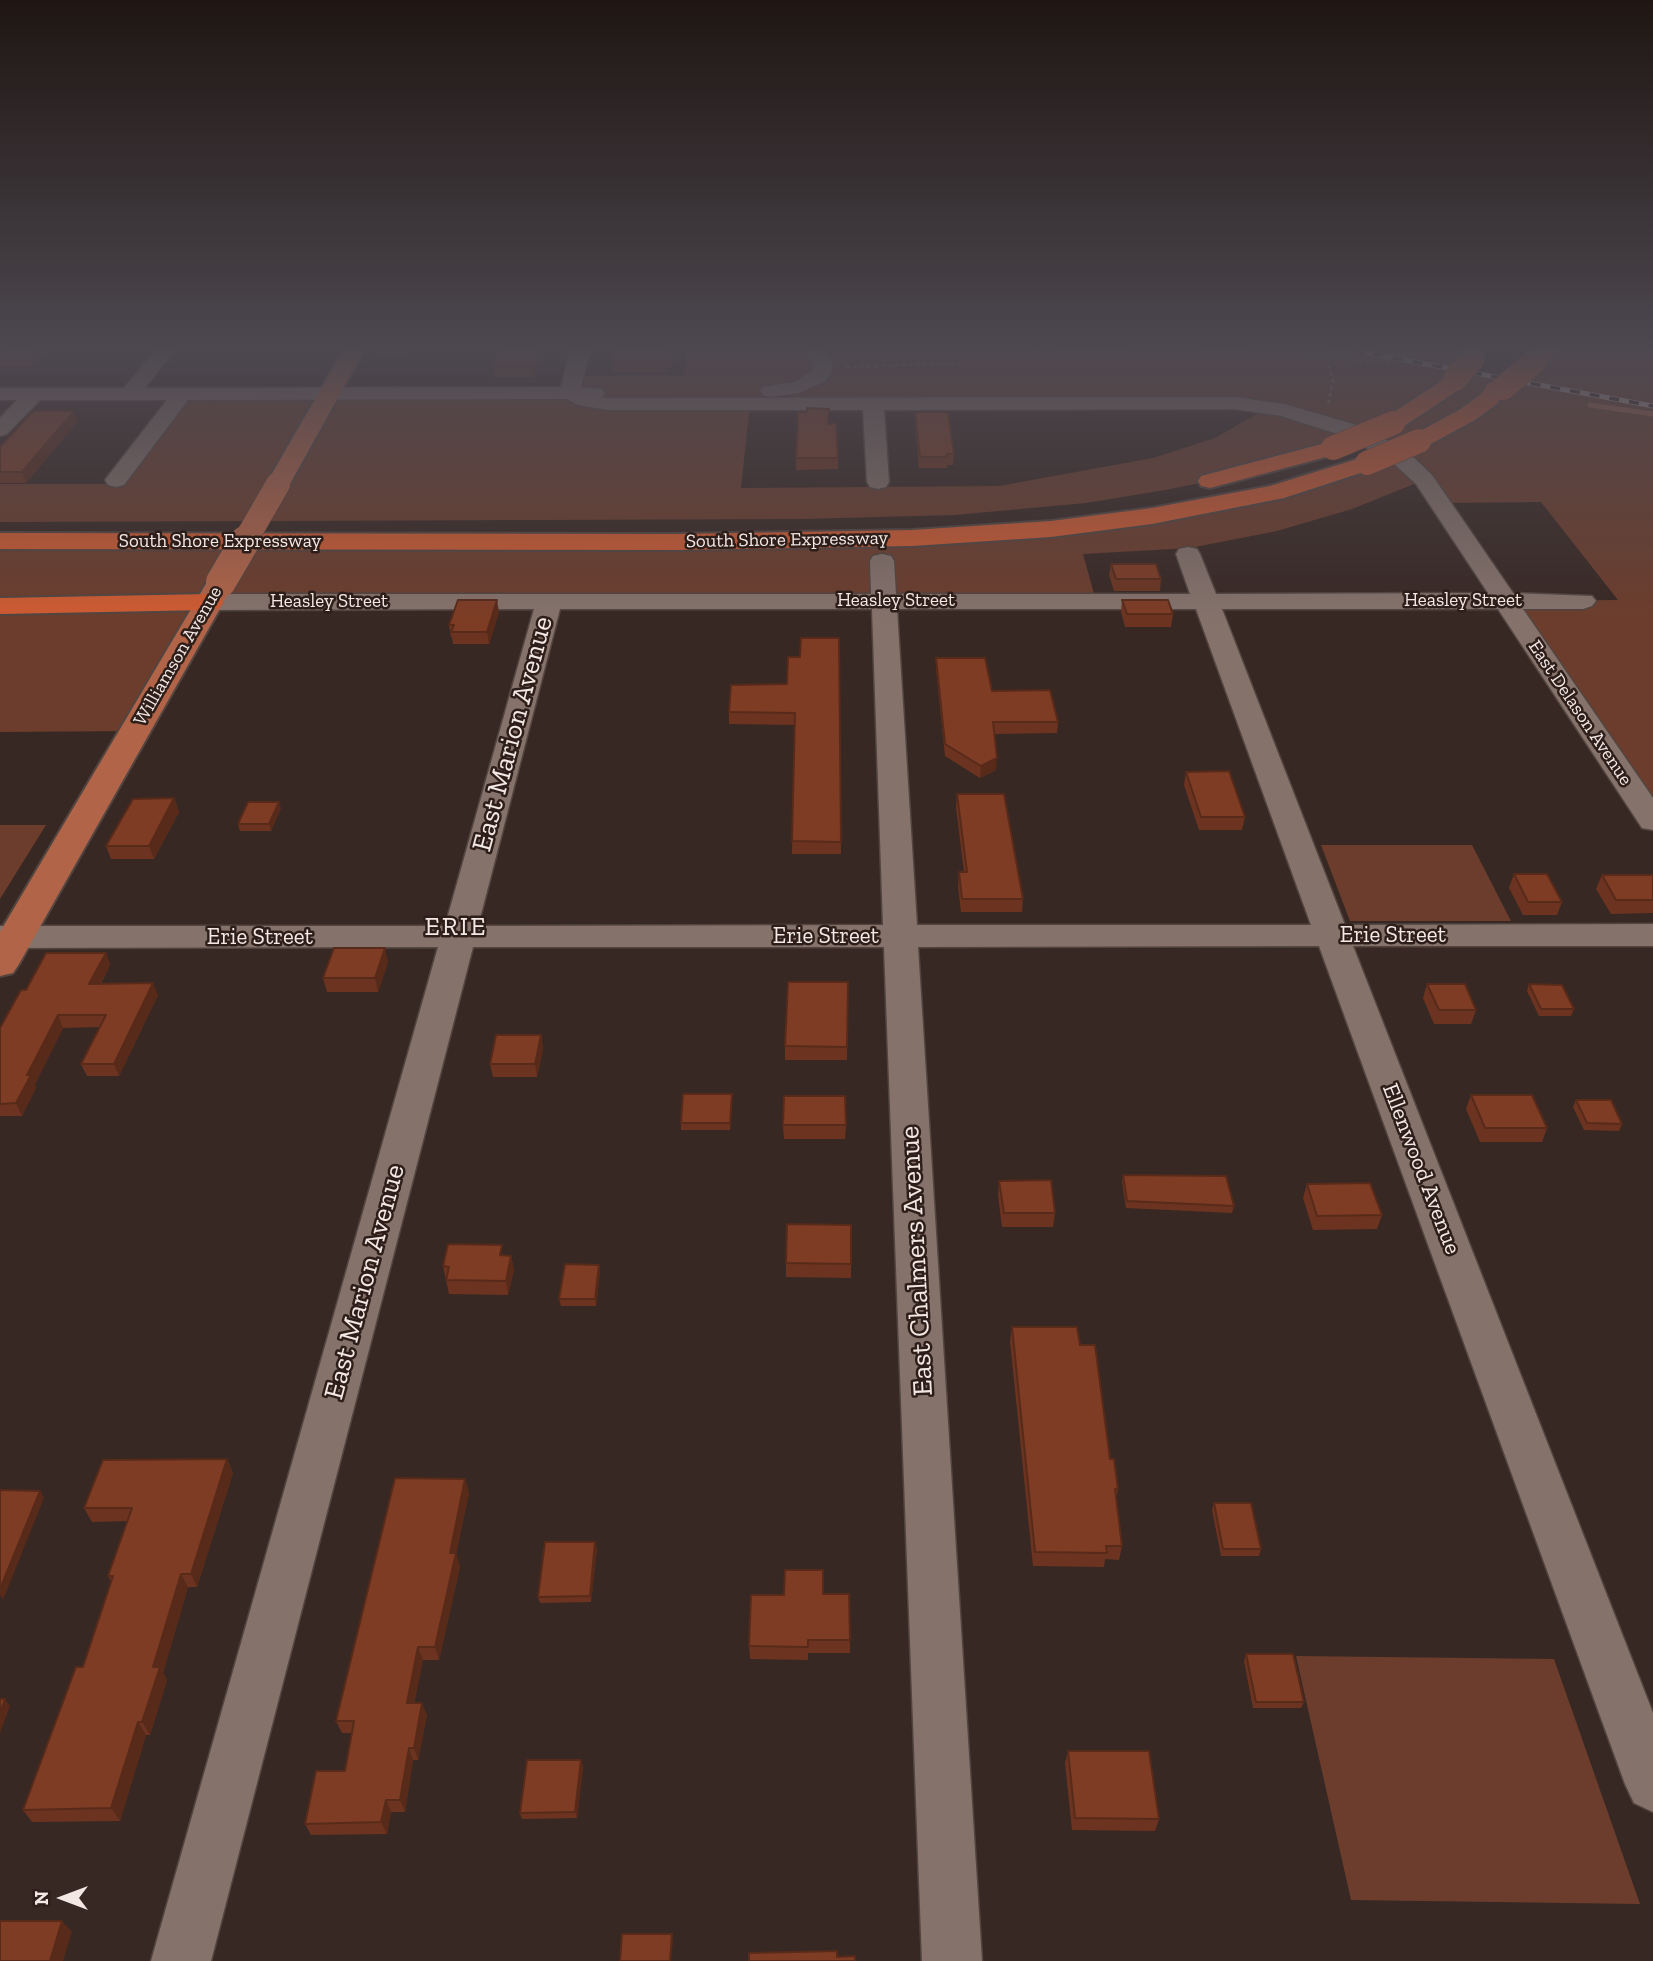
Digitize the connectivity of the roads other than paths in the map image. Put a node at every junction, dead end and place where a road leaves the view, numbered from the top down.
1 (148, 439) edge
2 (304, 439) edge
3 (875, 439) edge
4 (1356, 439) edge
5 (1366, 439) edge
6 (1424, 439) edge
7 (116, 480) dead end
8 (878, 482) dead end
9 (0, 522) edge
10 (0, 544) edge
11 (1188, 554) dead end
12 (884, 581) junction
13 (215, 592) junction
14 (1206, 601) junction
15 (1505, 601) junction
16 (1583, 601) dead end
17 (549, 602) junction
18 (0, 606) edge
19 (1653, 821) edge
20 (1653, 935) edge
21 (459, 936) junction
22 (901, 936) junction
23 (1333, 936) junction
24 (5, 946) edge
25 (1653, 1784) edge
26 (181, 1961) edge
27 (952, 1961) edge

1 - 7 street
2 - 13 main road, Williamson Avenue, bridge
3 - 8 street
4 - 9 highway, South Shore Expressway, bridge
5 - 15 street, East Delason Avenue
6 - 10 highway, South Shore Expressway, bridge
11 - 14 street, Ellenwood Avenue
12 - 14 street, Heasley Street
12 - 17 street, Heasley Street
12 - 22 street, East Chalmers Avenue
13 - 17 street, Heasley Street
13 - 18 highway
13 - 24 main road, Williamson Avenue
14 - 15 street, Heasley Street
14 - 23 street, Ellenwood Avenue
15 - 16 street, Heasley Street
15 - 19 street, East Delason Avenue
17 - 21 street, East Marion Avenue
20 - 23 street, Erie Street
21 - 22 street, Erie Street
21 - 24 street, Erie Street
21 - 26 street, East Marion Avenue
22 - 23 street, Erie Street
22 - 27 street, East Chalmers Avenue
23 - 25 street, Ellenwood Avenue

